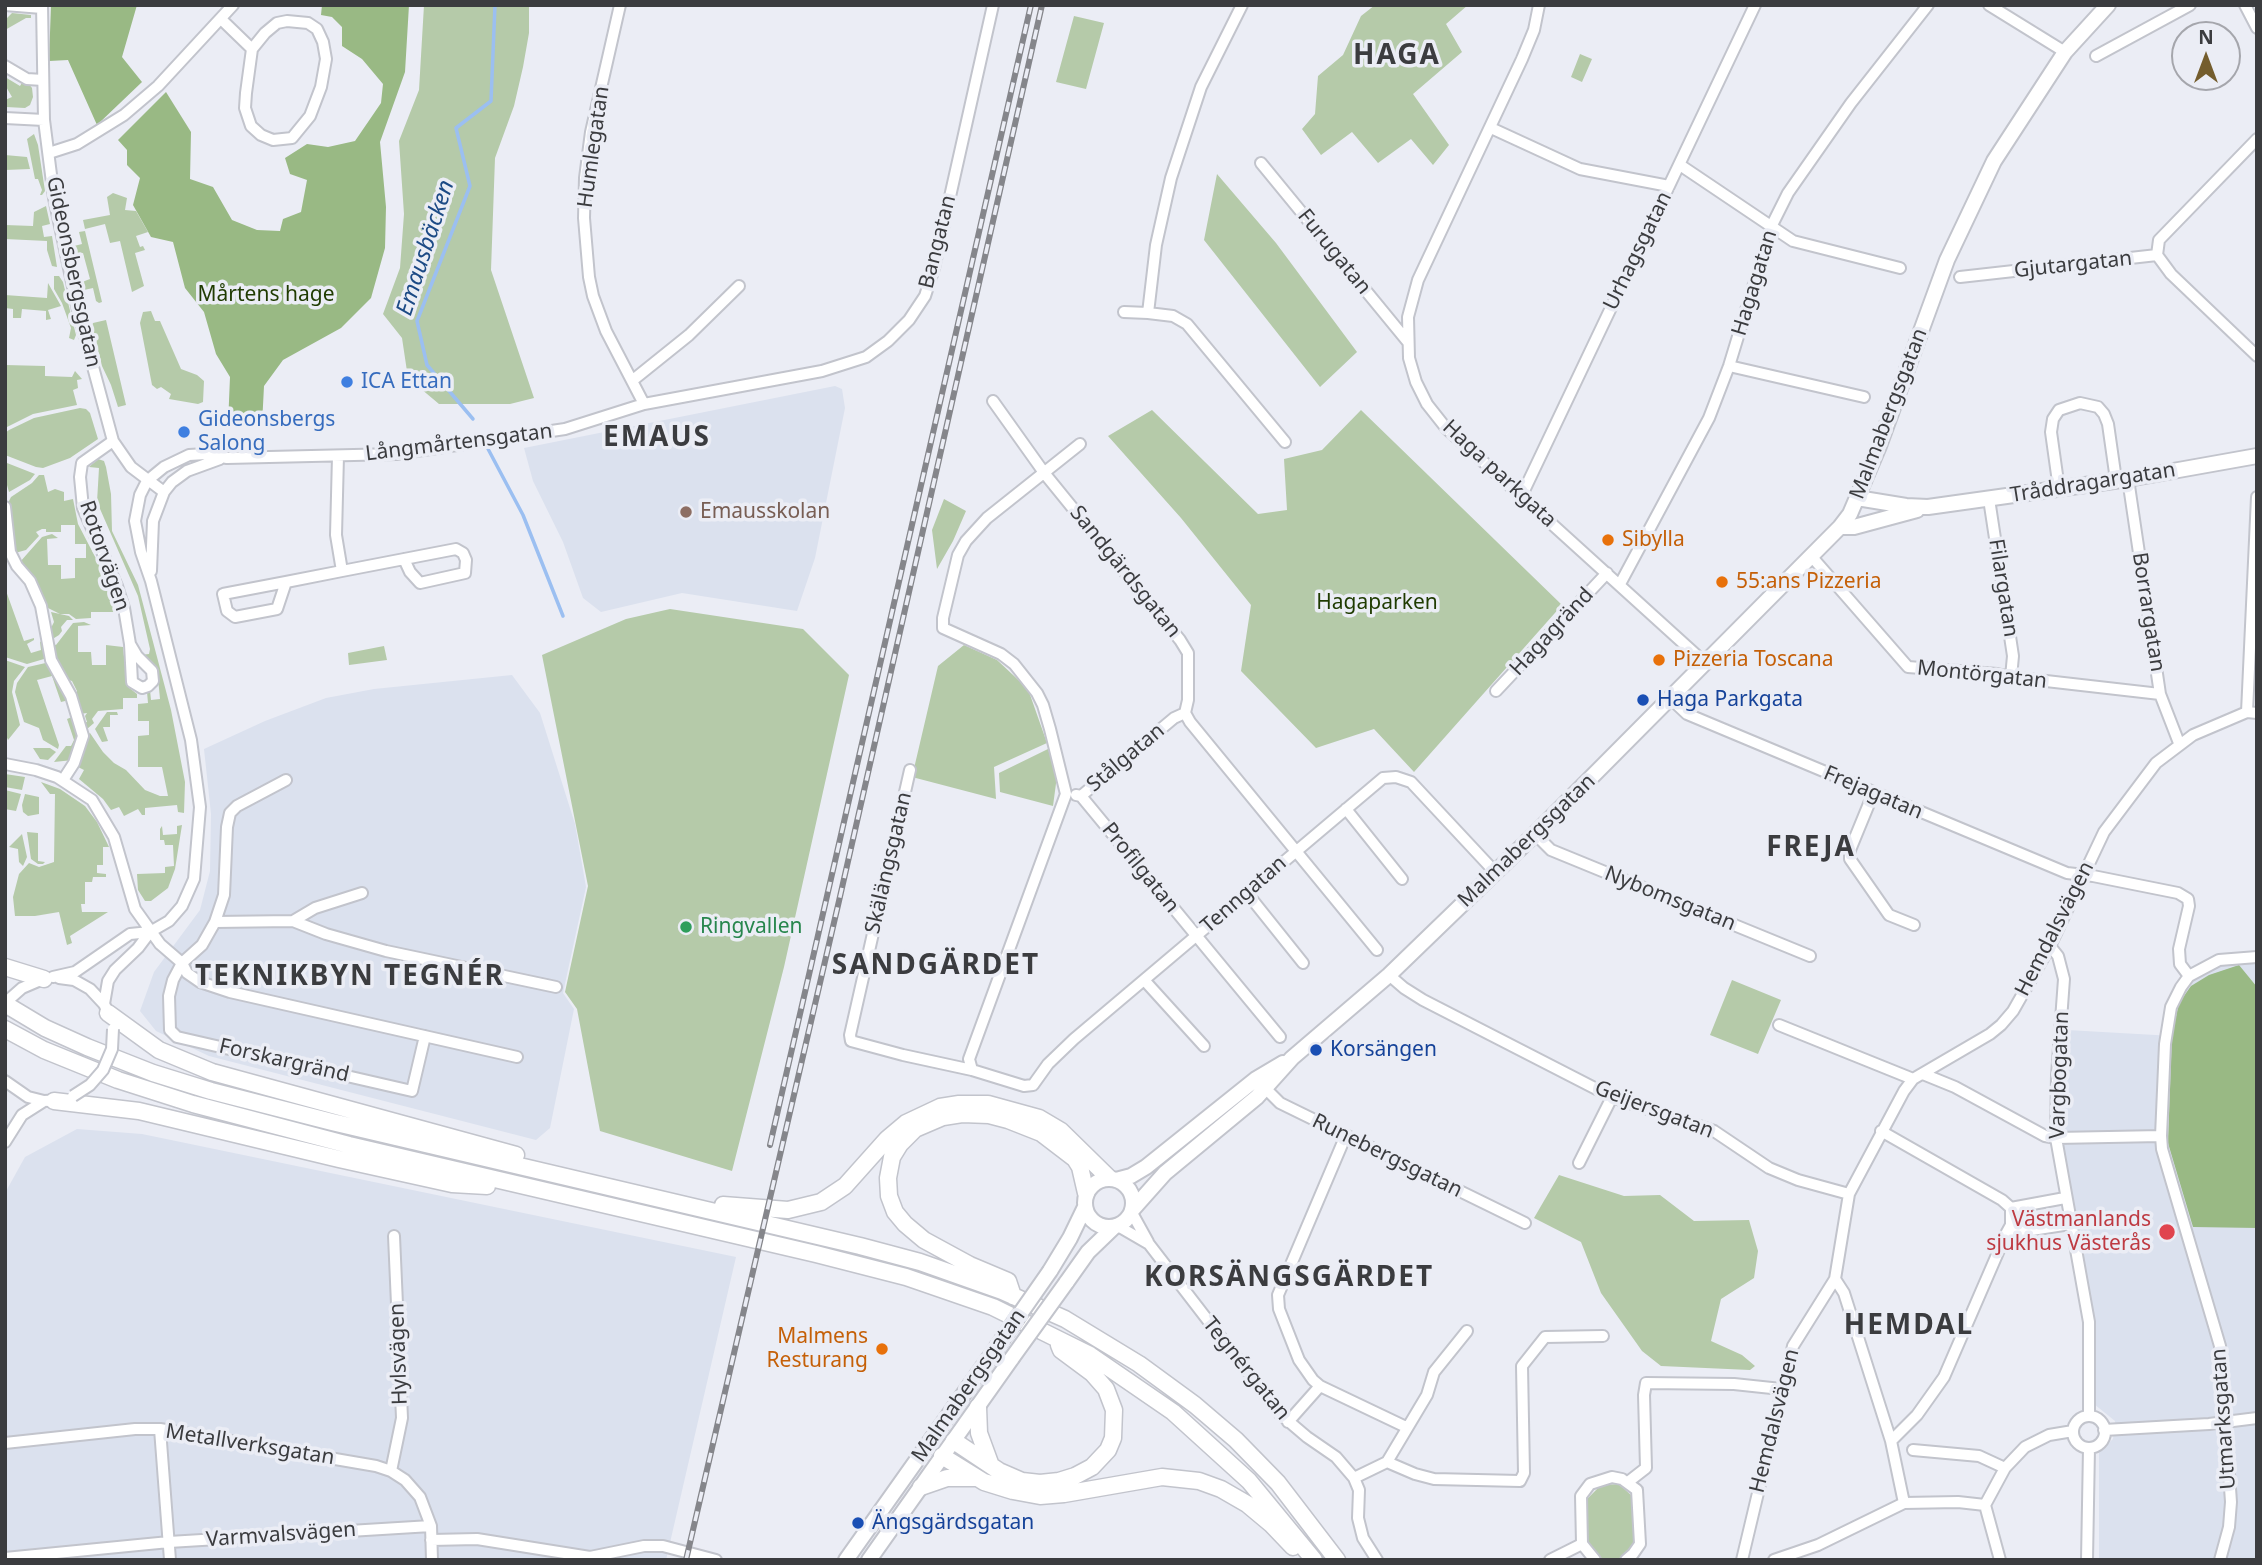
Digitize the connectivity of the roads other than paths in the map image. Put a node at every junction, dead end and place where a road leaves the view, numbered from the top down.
1 (5, 5) edge
2 (233, 5) edge
3 (620, 5) edge
4 (993, 5) edge
5 (1242, 5) edge
6 (1539, 5) edge
7 (1755, 5) edge
8 (1928, 5) edge
9 (1989, 5) edge
10 (2108, 5) edge
11 (2190, 5) edge
12 (2245, 5) edge
13 (42, 7) edge
14 (221, 19) junction
15 (2257, 28) edge
16 (252, 49) junction
17 (2065, 52) junction
18 (2096, 56) dead end
19 (5, 66) edge
20 (43, 80) junction
21 (5, 118) edge
22 (44, 120) junction
23 (1491, 128) junction
24 (2257, 139) edge
25 (49, 153) junction
26 (1261, 163) dead end
27 (1680, 165) junction
28 (1669, 186) junction
29 (1772, 225) junction
30 (2157, 255) junction
31 (1900, 268) dead end
32 (1960, 277) dead end
33 (739, 286) dead end
34 (1124, 312) dead end
35 (1148, 313) junction
36 (1408, 342) junction
37 (2257, 356) edge
38 (1730, 366) junction
39 (633, 380) junction
40 (1864, 397) dead end
41 (993, 401) dead end
42 (644, 404) junction
43 (113, 441) junction
44 (1285, 442) dead end
45 (1080, 444) dead end
46 (338, 456) junction
47 (2257, 456) edge
48 (227, 457) junction
49 (1045, 474) junction
50 (2122, 480) junction
51 (147, 481) junction
52 (2059, 489) junction
53 (164, 492) junction
54 (1521, 497) junction
55 (2257, 497) edge
56 (1857, 498) junction
57 (1989, 499) junction
58 (5, 507) edge
59 (1928, 507) junction
60 (1840, 527) junction
61 (1812, 557) junction
62 (404, 559) junction
63 (342, 571) junction
64 (1607, 573) junction
65 (151, 581) junction
66 (286, 582) junction
67 (1620, 583) junction
68 (130, 645) dead end
69 (1704, 662) junction
70 (2011, 677) junction
71 (1496, 691) dead end
72 (2160, 694) junction
73 (1669, 697) junction
74 (1185, 713) junction
75 (2252, 713) edge
76 (2179, 743) junction
77 (5, 764) edge
78 (910, 770) dead end
79 (63, 780) junction
80 (286, 780) dead end
81 (1066, 794) junction
82 (1873, 794) junction
83 (1081, 796) junction
84 (1346, 809) junction
85 (1535, 834) junction
86 (1295, 851) junction
87 (1495, 872) junction
88 (2083, 876) junction
89 (1402, 879) dead end
90 (362, 893) dead end
91 (1247, 893) junction
92 (293, 921) junction
93 (215, 922) junction
94 (1913, 925) dead end
95 (149, 932) junction
96 (1196, 936) junction
97 (2050, 946) junction
98 (1377, 950) dead end
99 (1810, 956) dead end
100 (2257, 957) edge
101 (182, 963) junction
102 (1303, 963) dead end
103 (5, 967) edge
104 (1389, 975) junction
105 (2189, 976) junction
106 (43, 979) junction
107 (1145, 981) junction
108 (556, 987) dead end
109 (5, 1004) edge
110 (106, 1008) junction
111 (1779, 1025) dead end
112 (5, 1029) edge
113 (425, 1036) junction
114 (1279, 1037) dead end
115 (1204, 1046) dead end
116 (517, 1057) dead end
117 (972, 1070) junction
118 (986, 1076) joint
119 (1918, 1076) junction
120 (5, 1081) edge
121 (1261, 1084) junction
122 (1612, 1097) junction
123 (49, 1101) junction
124 (1881, 1131) junction
125 (1346, 1135) junction
126 (2161, 1136) junction
127 (2056, 1138) junction
128 (5, 1142) edge
129 (1579, 1163) dead end
130 (560, 1175) junction
131 (1113, 1179) junction
132 (541, 1190) junction
133 (1849, 1194) junction
134 (2065, 1198) junction
135 (1086, 1200) junction
136 (2011, 1208) junction
137 (703, 1209) junction
138 (1132, 1211) junction
139 (1525, 1223) dead end
140 (2070, 1224) junction
141 (1116, 1227) junction
142 (2006, 1234) junction
143 (394, 1236) dead end
144 (1149, 1244) junction
145 (1835, 1279) junction
146 (1013, 1296) junction
147 (1466, 1331) dead end
148 (1055, 1336) junction
149 (1603, 1336) dead end
150 (1320, 1387) junction
151 (1781, 1389) junction
152 (978, 1407) junction
153 (2090, 1416) junction
154 (2257, 1418) edge
155 (1288, 1422) junction
156 (2227, 1422) junction
157 (1406, 1427) junction
158 (160, 1429) junction
159 (2104, 1430) junction
160 (937, 1431) junction
161 (2073, 1431) junction
162 (954, 1441) junction
163 (1891, 1441) junction
164 (5, 1443) edge
165 (927, 1446) junction
166 (2089, 1448) junction
167 (1913, 1450) dead end
168 (942, 1456) junction
169 (1387, 1462) junction
170 (990, 1463) junction
171 (2005, 1468) junction
172 (391, 1471) junction
173 (978, 1478) junction
174 (1354, 1478) junction
175 (1628, 1482) junction
176 (921, 1486) junction
177 (1904, 1503) junction
178 (1985, 1505) junction
179 (431, 1526) junction
180 (431, 1540) junction
181 (169, 1542) junction
182 (1582, 1544) junction
183 (5, 1558) edge
184 (1997, 1558) edge
185 (170, 1560) edge
186 (432, 1560) edge
187 (716, 1560) edge
188 (846, 1560) edge
189 (869, 1560) edge
190 (1303, 1560) edge
191 (1314, 1560) edge
192 (1337, 1560) edge
193 (1377, 1560) edge
194 (1550, 1560) edge
195 (1595, 1560) edge
196 (1626, 1560) edge
197 (1742, 1560) edge
198 (1774, 1560) edge
199 (2087, 1560) edge
200 (2220, 1560) edge

1 - 13 street
2 - 14 street
3 - 39 street, Humlegatan
4 - 42 street, Bangatan
5 - 35 street
6 - 23 street, Haga parkgata
7 - 27 street, Urhagsgatan
8 - 29 street, Hagagatan
9 - 17 street
10 - 17 main road, Malmabergsgatan
11 - 18 street
12 - 15 street
13 - 20 street, Gideonsbergsgatan
14 - 16 street
14 - 25 street
16 - 16 street
17 - 56 main road, Malmabergsgatan
19 - 20 street
20 - 22 street, Gideonsbergsgatan
21 - 22 street
22 - 25 street, Gideonsbergsgatan
23 - 28 street
23 - 36 street, Haga parkgata
24 - 30 street, Gjutargatan
25 - 43 street, Gideonsbergsgatan
26 - 36 street, Furugatan
27 - 28 street, Urhagsgatan
27 - 29 street
28 - 54 street, Urhagsgatan
29 - 31 street
29 - 38 street, Hagagatan
30 - 32 street, Gjutargatan
30 - 37 street
33 - 39 street
34 - 35 street
35 - 44 street
36 - 54 street, Haga parkgata
38 - 40 street
38 - 67 street, Hagagatan
39 - 42 street, Humlegatan
41 - 49 street, Sandgärdsgatan
42 - 46 street, Långmårtensgatan
43 - 51 street, Gideonsbergsgatan
43 - 68 street, Rotorvägen
45 - 49 street
46 - 48 street, Långmårtensgatan
46 - 63 street
47 - 50 main road, Tråddragargatan
48 - 51 street, Långmårtensgatan
48 - 53 street, Långmårtensgatan
49 - 74 street, Sandgärdsgatan
49 - 81 street
50 - 52 main road, Tråddragargatan
50 - 52 street, Borrargatan
50 - 72 street, Borrargatan
51 - 53 street, Gideonsbergsgatan
51 - 65 street
52 - 57 main road, Tråddragargatan
53 - 65 street
54 - 64 street, Haga parkgata
55 - 75 street
56 - 59 main road, Tråddragargatan
56 - 60 main road, Malmabergsgatan
57 - 59 main road, Tråddragargatan
57 - 70 street, Filargatan
58 - 79 street
59 - 60 main road, Tråddragargatan
60 - 61 main road, Malmabergsgatan
61 - 69 main road, Malmabergsgatan
61 - 70 street, Montörgatan
62 - 62 street
62 - 63 street
63 - 66 street
64 - 67 street, Haga parkgata
64 - 71 street, Hagagränd
65 - 95 street
66 - 66 street
67 - 69 street, Haga parkgata
69 - 73 main road, Malmabergsgatan
70 - 72 street, Montörgatan
72 - 76 street, Borrargatan
73 - 82 street, Frejagatan
73 - 85 main road, Malmabergsgatan
74 - 83 street, Stålgatan
74 - 86 street
75 - 76 street, Hemdalsvägen
76 - 88 street, Hemdalsvägen
77 - 79 street
78 - 117 street, Skälängsgatan
79 - 95 street
80 - 93 street
81 - 83 street, Stålgatan
81 - 117 street
82 - 88 street, Frejagatan
82 - 94 street
83 - 96 street, Profilgatan
84 - 86 street, Tenngatan
84 - 87 street, Tenngatan
84 - 89 street
85 - 87 main road, Malmabergsgatan
85 - 99 street, Nybomsgatan
86 - 91 street, Tenngatan
86 - 98 street
87 - 104 main road, Malmabergsgatan
88 - 97 street, Hemdalsvägen
88 - 105 street
90 - 92 street
91 - 96 street, Tenngatan
91 - 102 street
92 - 93 street
92 - 108 street
93 - 101 street
95 - 101 street
95 - 106 street
95 - 110 street
96 - 107 street, Tenngatan
96 - 114 street, Profilgatan
97 - 119 street, Hemdalsvägen
97 - 127 street, Vargbogatan
100 - 105 street
101 - 113 street
101 - 113 street, Forskargränd
103 - 106 highway
104 - 121 main road, Malmabergsgatan
104 - 122 street, Geijersgatan
105 - 126 street, Utmarksgatan
106 - 109 street
106 - 110 street
107 - 115 street
107 - 118 street, Tenngatan
109 - 130 highway
110 - 123 street, bridge
110 - 130 highway
111 - 119 street
112 - 132 highway
113 - 116 street
117 - 118 street, Skälängsgatan
119 - 124 street, Hemdalsvägen
119 - 127 street
120 - 123 street
121 - 125 street, Runebergsgatan
121 - 131 main road, Malmabergsgatan
121 - 138 main road, Malmabergsgatan
122 - 129 street
122 - 133 street, Geijersgatan
123 - 128 street
123 - 132 highway
124 - 133 street, Hemdalsvägen
124 - 136 street
125 - 139 street, Runebergsgatan
125 - 150 street
126 - 127 street
126 - 156 street, Utmarksgatan
127 - 134 street, Vargbogatan
130 - 137 highway
131 - 135 main road
131 - 137 highway
131 - 138 main road
132 - 148 highway
133 - 145 street, Hemdalsvägen
134 - 136 street
134 - 140 street, Vargbogatan
135 - 141 main road
135 - 146 highway
135 - 160 main road, Malmabergsgatan, bridge
136 - 142 street
137 - 146 highway
138 - 141 main road
138 - 144 street, Tegnérgatan
140 - 142 street
140 - 153 street, Vargbogatan
141 - 144 street, Tegnérgatan
141 - 152 main road, Malmabergsgatan, bridge
142 - 163 street
143 - 172 street, Hylsvägen
144 - 155 street, Tegnérgatan
145 - 151 street, Hemdalsvägen
145 - 163 street
146 - 192 highway
147 - 157 street
148 - 170 highway
148 - 191 highway
149 - 169 street
150 - 155 street
150 - 157 street
151 - 175 street
151 - 197 street, Hemdalsvägen
152 - 162 main road, Malmabergsgatan
152 - 170 highway
153 - 159 street
153 - 161 street
154 - 156 street
155 - 174 street, Tegnérgatan
156 - 159 street
156 - 200 street, Utmarksgatan
157 - 169 street
158 - 164 street, Metallverksgatan
158 - 172 street, Metallverksgatan
158 - 181 street
159 - 166 street
160 - 162 main road
160 - 165 main road, Malmabergsgatan
161 - 166 street
161 - 171 street
162 - 168 main road, Malmabergsgatan
162 - 170 highway
163 - 177 street
165 - 168 main road
165 - 188 main road, Malmabergsgatan
166 - 199 street
167 - 171 street
168 - 173 highway
168 - 176 main road, Malmabergsgatan
169 - 174 street
171 - 178 street
172 - 179 street, Metallverksgatan
173 - 176 highway
173 - 190 highway
174 - 193 street
175 - 182 street
175 - 196 street
176 - 189 main road, Malmabergsgatan
177 - 178 street
177 - 198 street
178 - 184 street
179 - 180 street, Metallverksgatan
179 - 181 street, Varmvalsvägen
180 - 186 street, Metallverksgatan
180 - 187 street
181 - 183 street, Varmvalsvägen
181 - 185 street
182 - 194 street
182 - 195 street

